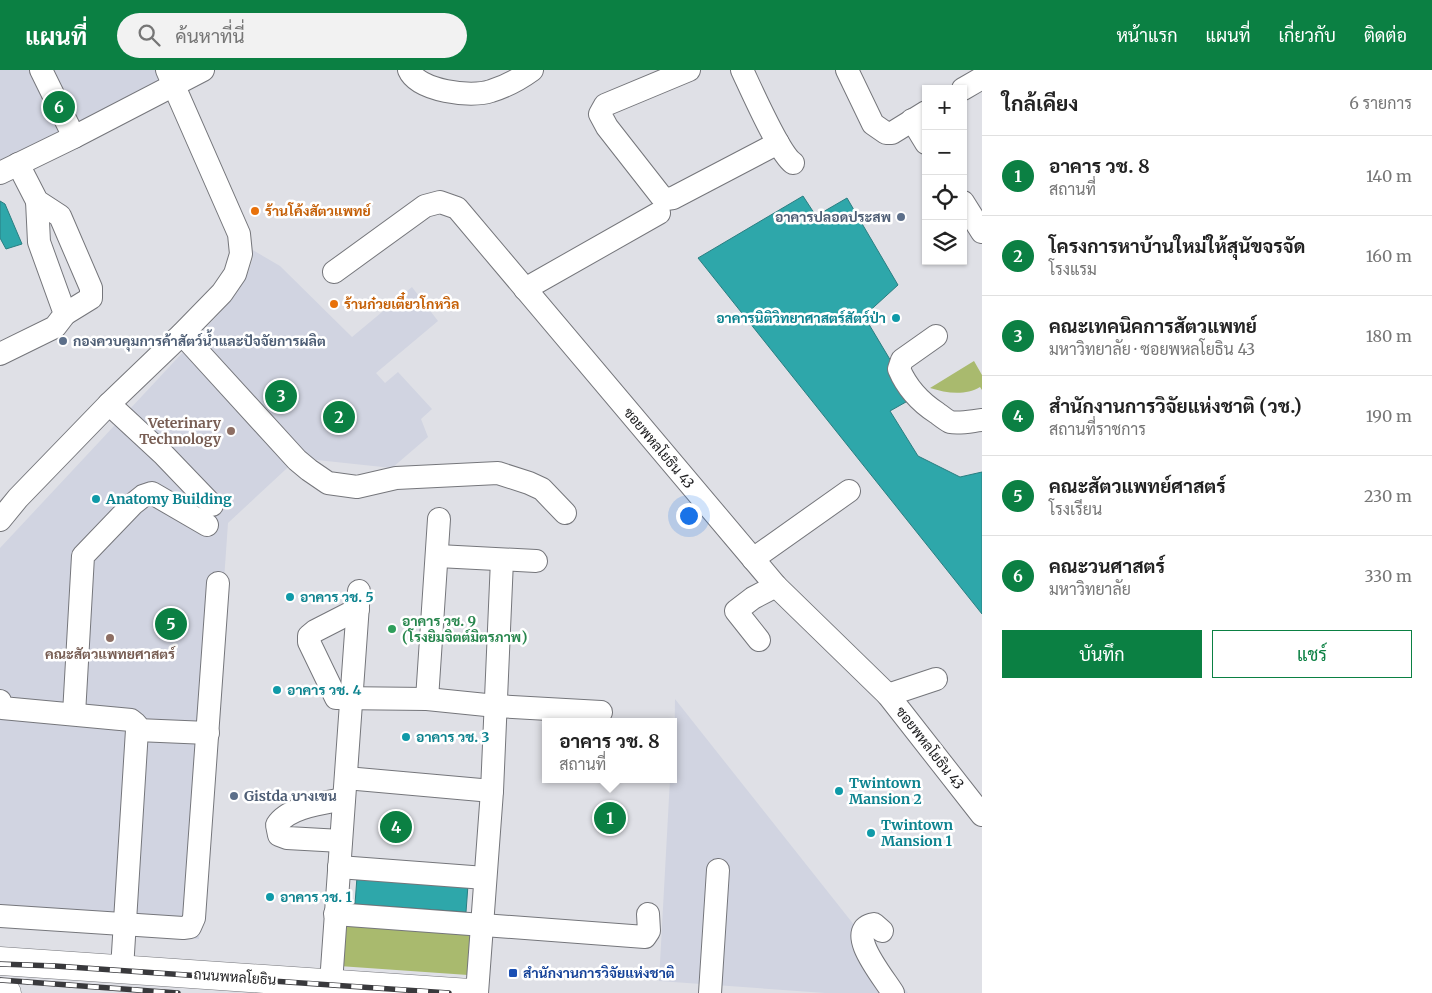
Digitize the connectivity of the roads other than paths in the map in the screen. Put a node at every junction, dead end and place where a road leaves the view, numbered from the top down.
1 (41, 70) edge
2 (203, 70) edge
3 (409, 70) edge
4 (532, 70) edge
5 (689, 70) edge
6 (742, 70) edge
7 (847, 70) edge
8 (170, 77) edge
9 (982, 78) edge
10 (967, 87) edge
11 (919, 116) edge
12 (923, 130) edge
13 (74, 137) junction
14 (778, 143) junction
15 (793, 163) dead end
16 (9, 168) edge
17 (37, 201) junction
18 (967, 208) edge
19 (659, 212) dead end
20 (982, 232) edge
21 (334, 272) dead end
22 (525, 289) junction
23 (64, 314) junction
24 (182, 334) junction
25 (936, 336) dead end
26 (0, 354) edge
27 (109, 404) junction
28 (982, 420) edge
29 (849, 491) dead end
30 (565, 513) dead end
31 (439, 519) dead end
32 (0, 520) edge
33 (438, 556) junction
34 (754, 559) junction
35 (502, 560) junction
36 (536, 560) dead end
37 (218, 583) dead end
38 (776, 586) junction
39 (759, 640) dead end
40 (936, 679) dead end
41 (888, 695) junction
42 (352, 699) junction
43 (427, 699) junction
44 (0, 701) edge
45 (496, 706) junction
46 (601, 712) dead end
47 (74, 714) junction
48 (137, 730) junction
49 (208, 733) junction
50 (345, 788) junction
51 (492, 791) junction
52 (982, 815) edge
53 (341, 841) junction
54 (339, 867) junction
55 (718, 870) dead end
56 (485, 878) junction
57 (335, 914) junction
58 (648, 914) dead end
59 (0, 916) edge
60 (125, 924) junction
61 (482, 924) junction
62 (882, 931) dead end
63 (0, 961) edge
64 (122, 969) junction
65 (331, 983) junction
66 (0, 992) edge
67 (7, 993) edge
68 (470, 993) edge
69 (478, 993) edge
70 (710, 993) edge
71 (893, 993) edge

1 - 13 street
2 - 8 street
3 - 4 street
5 - 14 street
6 - 14 street
7 - 11 street
8 - 13 street
8 - 24 street
9 - 10 street
11 - 12 street
13 - 16 street
14 - 15 street
16 - 17 street
17 - 23 street
17 - 23 street
18 - 20 street
19 - 22 street
21 - 22 street, ซอยพหลโยธิน 43
22 - 34 street, ซอยพหลโยธิน 43
23 - 26 street
24 - 27 street
24 - 30 street
25 - 28 street
27 - 32 street
27 - 47 street
29 - 34 street
31 - 33 street
33 - 35 street
33 - 43 street
34 - 38 street, ซอยพหลโยธิน 43
35 - 36 street
35 - 45 street
37 - 49 street
38 - 39 street
38 - 41 street, ซอยพหลโยธิน 43
40 - 41 street
41 - 52 street, ซอยพหลโยธิน 43
42 - 42 street
42 - 43 street
42 - 50 street
43 - 45 street
44 - 47 street
45 - 46 street
45 - 51 street
47 - 48 street
48 - 49 street
48 - 60 street
49 - 60 street
50 - 51 street
50 - 53 street
50 - 53 street
51 - 56 street
53 - 54 street
54 - 56 street
54 - 57 street
55 - 70 street
56 - 61 street
57 - 61 street
57 - 65 street
58 - 61 street
59 - 60 street
60 - 64 street
61 - 69 street
62 - 71 street
63 - 64 main road, ถนนพหลโยธิน
64 - 65 main road, ถนนพหลโยธิน
65 - 68 main road, ถนนพหลโยธิน
66 - 67 main road

